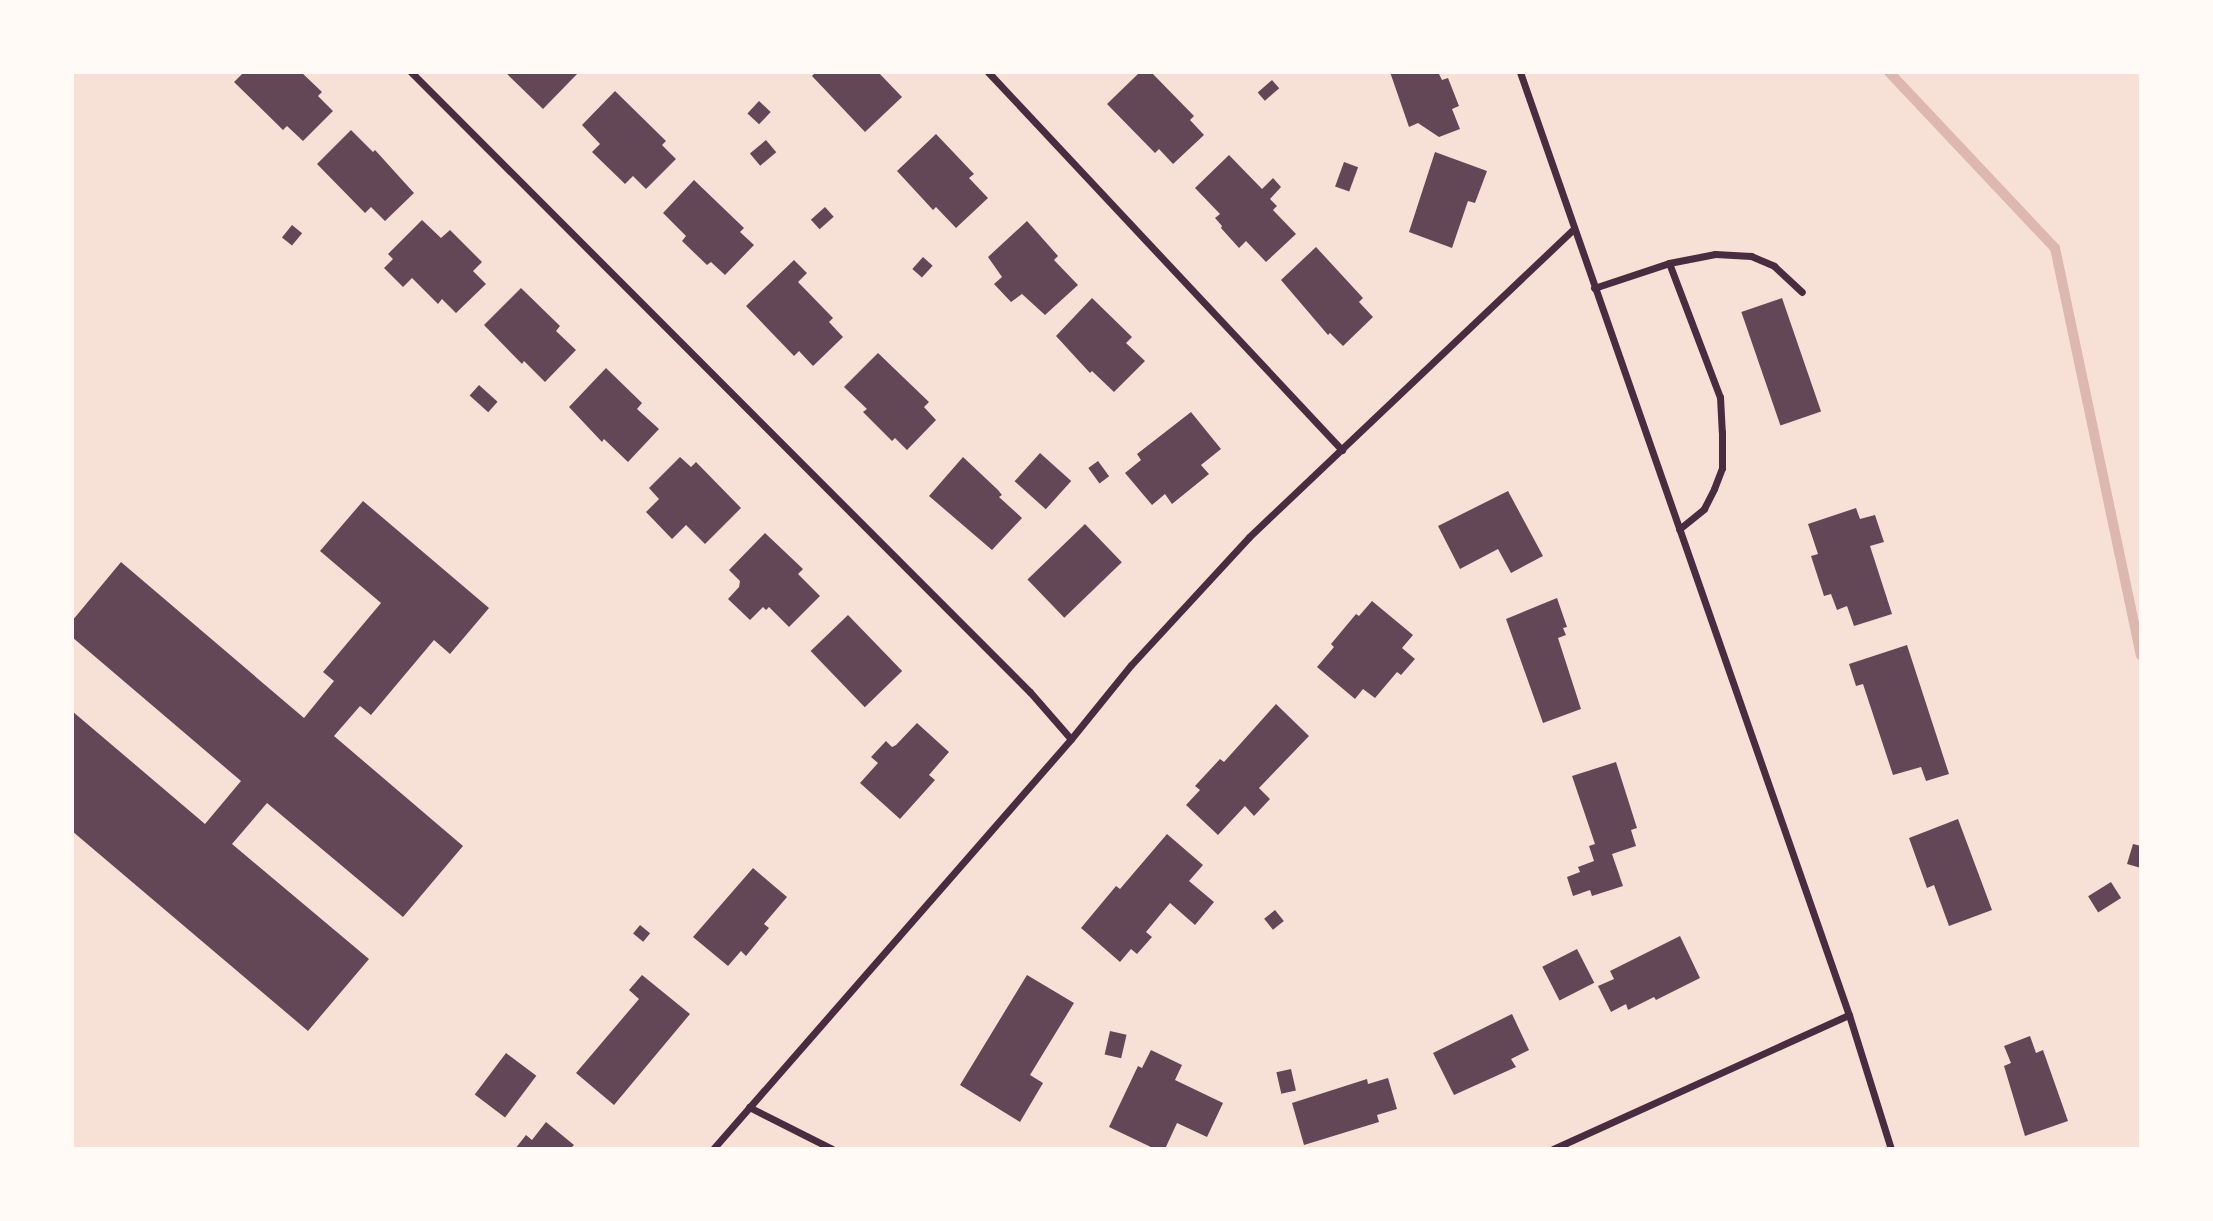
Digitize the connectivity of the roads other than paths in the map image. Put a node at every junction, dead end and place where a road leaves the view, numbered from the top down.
1 (411, 72) edge
2 (988, 72) edge
3 (1520, 72) edge
4 (1573, 229) junction
5 (1669, 263) junction
6 (1594, 288) junction
7 (1802, 292) dead end
8 (1342, 450) junction
9 (1679, 529) junction
10 (1071, 739) junction
11 (1849, 1016) junction
12 (749, 1107) junction
13 (713, 1149) edge
14 (832, 1149) edge
15 (1553, 1149) edge
16 (1891, 1149) edge

1 - 10 street
2 - 8 street
3 - 4 street
4 - 6 street
4 - 8 street
5 - 6 street
5 - 7 street
5 - 9 street
6 - 9 street
8 - 10 street
9 - 11 street
10 - 12 street
11 - 15 street
11 - 16 street
12 - 13 street
12 - 14 street

